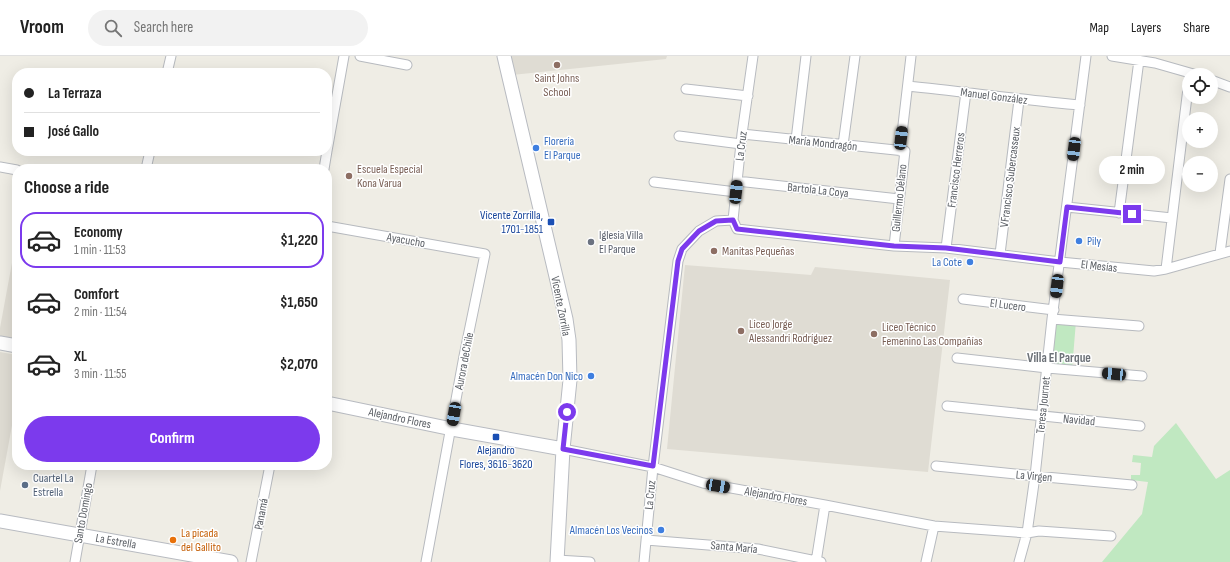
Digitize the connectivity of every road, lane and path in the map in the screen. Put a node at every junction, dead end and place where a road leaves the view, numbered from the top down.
1 (171, 56) edge
2 (344, 56) edge
3 (360, 56) edge
4 (504, 56) edge
5 (753, 56) edge
6 (806, 56) edge
7 (855, 56) edge
8 (911, 56) edge
9 (1086, 56) edge
10 (1112, 56) edge
11 (1139, 60) junction
12 (407, 64) dead end
13 (168, 68) edge
14 (1182, 73) edge
15 (1218, 83) edge
16 (908, 86) junction
17 (1230, 88) edge
18 (686, 89) dead end
19 (966, 92) junction
20 (748, 96) junction
21 (1019, 100) junction
22 (1187, 104) edge
23 (1080, 105) junction
24 (332, 123) edge
25 (679, 136) dead end
26 (742, 139) junction
27 (796, 140) junction
28 (843, 145) junction
29 (902, 151) junction
30 (0, 167) edge
31 (12, 169) edge
32 (1230, 179) edge
33 (737, 181) junction
34 (654, 182) dead end
35 (736, 192) junction
36 (899, 199) junction
37 (1067, 207) junction
38 (1119, 213) junction
39 (1172, 218) junction
40 (733, 220) junction
41 (332, 227) edge
42 (894, 246) junction
43 (946, 248) junction
44 (1230, 251) edge
45 (1220, 253) junction
46 (485, 254) joint
47 (1000, 254) junction
48 (1060, 262) junction
49 (1166, 270) junction
50 (963, 299) dead end
51 (1053, 315) junction
52 (1139, 326) dead end
53 (0, 343) edge
54 (12, 345) edge
55 (957, 358) dead end
56 (1047, 368) junction
57 (1142, 376) dead end
58 (332, 404) edge
59 (947, 406) dead end
60 (1042, 417) junction
61 (1140, 426) dead end
62 (452, 429) junction
63 (563, 449) junction
64 (653, 466) junction
65 (936, 466) dead end
66 (91, 470) edge
67 (269, 470) edge
68 (1035, 476) junction
69 (1132, 485) dead end
70 (825, 505) junction
71 (0, 521) edge
72 (934, 526) junction
73 (1027, 533) junction
74 (80, 534) junction
75 (1111, 536) dead end
76 (646, 540) junction
77 (557, 561) edge
78 (75, 562) edge
79 (231, 562) edge
80 (251, 562) edge
81 (426, 562) edge
82 (590, 562) edge
83 (644, 562) edge
84 (817, 562) edge
85 (926, 562) edge
86 (1019, 562) edge

1 - 13 street
2 - 24 street
3 - 12 street
4 - 63 main road, Vicente Zorrilla
5 - 20 street, La Cruz
6 - 27 street
7 - 28 street
8 - 16 street, Guillermo Délano
9 - 23 street, Teresa Journet
10 - 11 street
11 - 14 street
11 - 38 street
15 - 17 street
16 - 19 street, Manuel González
16 - 29 street, Guillermo Délano
18 - 20 street
19 - 21 street, Manuel González
19 - 43 street, Francisco Herreros
20 - 26 street, La Cruz
21 - 23 street, Manuel González
21 - 47 street, VFrancisco Subercasseux
22 - 39 street
23 - 37 street, Teresa Journet
25 - 26 street, María Mondragón
26 - 27 street, María Mondragón
26 - 33 street, La Cruz
27 - 28 street, María Mondragón
28 - 29 street, María Mondragón
29 - 36 street, Guillermo Délano
30 - 31 street
32 - 45 street
33 - 35 street, La Cruz
33 - 36 street, Bartola La Coya
34 - 35 street
35 - 40 street, La Cruz
36 - 42 street, Guillermo Délano
37 - 38 street
37 - 48 street, Teresa Journet
38 - 39 street
39 - 49 street
40 - 42 street, El Mesías
40 - 64 street, La Cruz
41 - 46 street, Ayacucho
42 - 43 street, El Mesías
43 - 47 street, El Mesías
44 - 45 street, El Mesías
45 - 49 street, El Mesías
46 - 62 street, Aurora deChile
47 - 48 street, El Mesías
48 - 49 street, El Mesías
48 - 51 street, Teresa Journet
50 - 51 street, El Lucero
51 - 52 street, El Lucero
51 - 56 street, Teresa Journet
53 - 54 main road
55 - 56 street
56 - 57 street
56 - 60 street, Teresa Journet
58 - 62 main road, Alejandro Flores
59 - 60 street, Navidad
60 - 61 street, Navidad
60 - 68 street, Teresa Journet
62 - 63 main road, Alejandro Flores
62 - 81 street, Aurora deChile
63 - 64 street, Alejandro Flores
63 - 77 main road, Vicente Zorrilla
64 - 70 street, Alejandro Flores
64 - 76 street, La Cruz
65 - 68 street, La Virgen
66 - 74 street, Santo Domingo
67 - 80 street, Panamá
68 - 69 street, La Virgen
68 - 73 street, Teresa Journet
70 - 72 street, Alejandro Flores
70 - 84 street
71 - 74 main road, La Estrella
72 - 73 street, Alejandro Flores
72 - 85 street
73 - 75 street, Alejandro Flores
73 - 86 street, Teresa Journet
74 - 78 street, Santo Domingo
74 - 79 main road, La Estrella
76 - 83 street, La Cruz
76 - 84 street, Santa María
77 - 82 street

